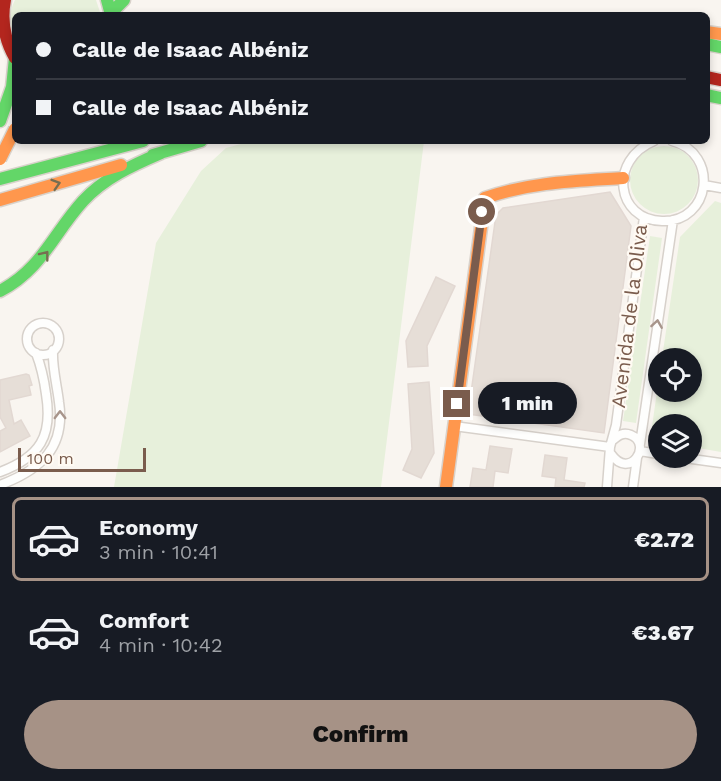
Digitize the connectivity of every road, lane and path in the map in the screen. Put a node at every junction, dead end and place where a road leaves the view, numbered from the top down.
1 (5, 0) edge
2 (124, 0) edge
3 (113, 12) edge
4 (12, 54) edge
5 (12, 87) edge
6 (2, 117) edge
7 (12, 135) edge
8 (132, 144) edge
9 (191, 144) edge
10 (647, 144) edge
11 (681, 144) edge
12 (161, 153) junction
13 (0, 159) edge
14 (623, 178) junction
15 (0, 179) edge
16 (704, 185) junction
17 (721, 188) edge
18 (0, 200) edge
19 (644, 217) junction
20 (673, 220) junction
21 (0, 291) edge
22 (53, 350) junction
23 (36, 353) junction
24 (454, 426) junction
25 (611, 447) junction
26 (639, 451) junction
27 (648, 452) edge
28 (702, 460) edge
29 (721, 463) edge
30 (0, 472) edge
31 (0, 485) edge
32 (446, 487) edge
33 (607, 487) edge
34 (633, 487) edge

1 - 4 main road
2 - 3 main road
5 - 6 main road
7 - 13 main road, bridge
8 - 15 main road
9 - 12 main road
10 - 14 street
11 - 16 street
18 -> 12 main road
21 -> 12 main road
14 - 19 street, Avenida de la Oliva
14 - 24 main road
16 - 17 street
16 - 20 street
19 - 20 street
19 - 25 street, Avenida de la Oliva
26 -> 20 street, Avenida de la Oliva
22 - 23 street
22 - 23 street
31 -> 22 street
23 - 30 street
24 - 25 street
24 - 32 main road
25 - 26 street
25 - 26 street
25 - 33 street, Avenida de la Oliva
26 - 27 street
26 - 34 street, Avenida de la Oliva
28 - 29 street

